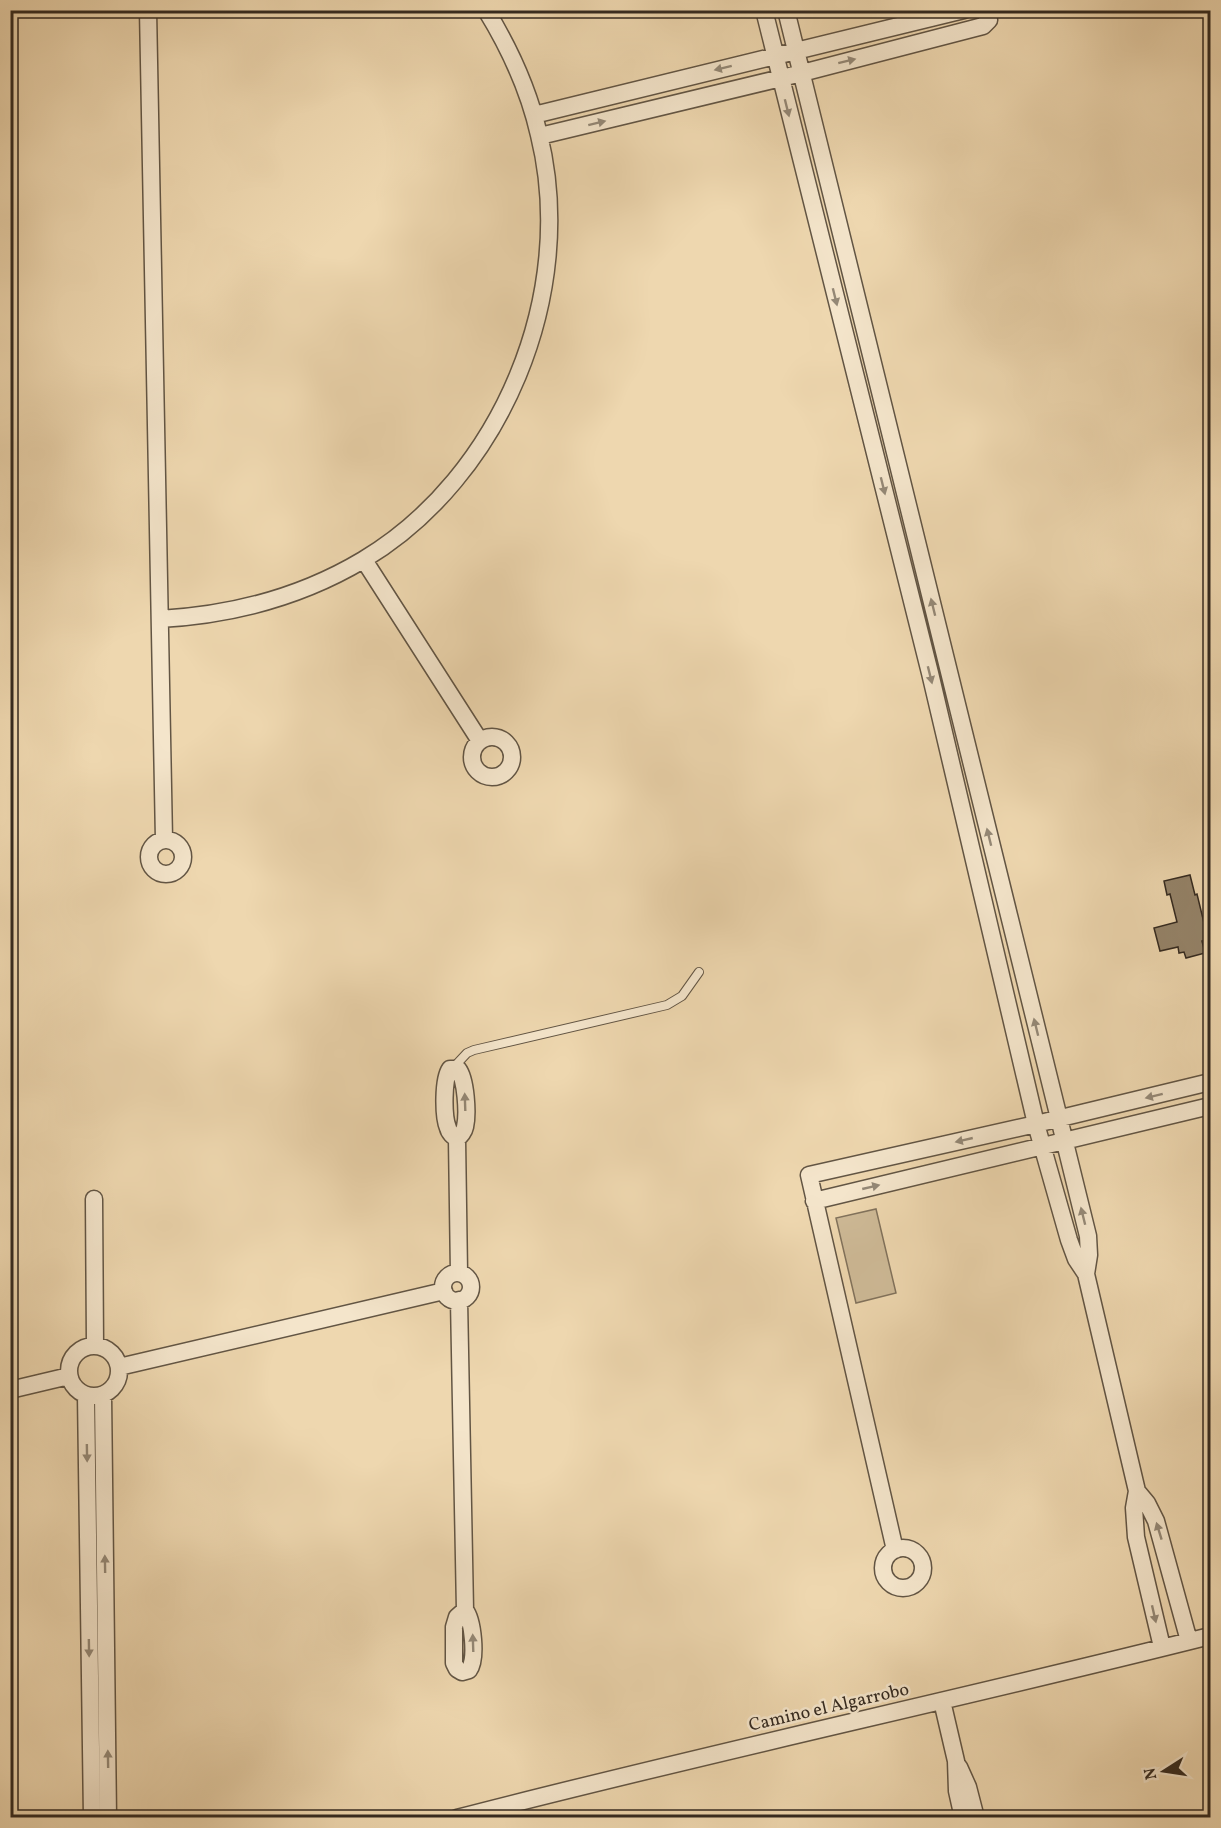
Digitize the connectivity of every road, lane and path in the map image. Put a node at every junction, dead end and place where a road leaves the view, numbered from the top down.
1 (148, 10) edge
2 (486, 10) edge
3 (764, 10) edge
4 (786, 10) edge
5 (964, 10) edge
6 (987, 10) edge
7 (796, 50) junction
8 (774, 55) junction
9 (802, 73) junction
10 (780, 78) junction
11 (534, 115) junction
12 (540, 136) junction
13 (363, 560) junction
14 (160, 619) junction
15 (480, 741) dead end
16 (164, 840) dead end
17 (699, 972) dead end
18 (453, 1068) joint
19 (1210, 1082) edge
20 (1210, 1106) edge
21 (1058, 1119) junction
22 (1036, 1124) junction
23 (1065, 1141) junction
24 (1042, 1146) junction
25 (94, 1199) dead end
26 (814, 1200) junction
27 (459, 1273) junction
28 (1086, 1274) junction
29 (444, 1290) junction
30 (459, 1300) junction
31 (95, 1345) junction
32 (119, 1367) junction
33 (69, 1376) junction
34 (10, 1390) edge
35 (94, 1395) junction
36 (1137, 1491) junction
37 (895, 1550) dead end
38 (465, 1610) dead end
39 (1210, 1636) edge
40 (1189, 1641) junction
41 (1162, 1647) junction
42 (942, 1701) junction
43 (956, 1761) junction
44 (92, 1818) edge
45 (108, 1818) edge
46 (457, 1818) edge
47 (963, 1818) edge
48 (976, 1818) edge

1 - 14 street
2 - 11 street
3 - 8 street
4 - 7 street
5 - 7 street
9 -> 6 street
7 - 8 street
7 - 9 street
8 - 10 street
8 -> 11 street
9 - 10 street
21 -> 9 street
12 -> 10 street
10 -> 22 street
11 - 12 street
12 - 13 street
13 - 14 street
13 - 15 street
14 - 16 street
17 - 18 lane
18 - 27 street
19 -> 21 street
20 - 23 street
21 - 22 street
21 - 23 street
22 - 24 street
22 -> 26 street
23 - 24 street
28 -> 23 street
26 -> 24 street
24 - 28 street
25 - 31 street
26 - 37 street
27 - 29 street
27 - 30 street
28 - 36 street
29 - 30 street
29 - 32 street
30 - 38 street
31 - 32 street
31 - 33 street
32 - 35 street
33 - 34 street
33 - 35 street
35 -> 44 street
45 -> 35 street
40 -> 36 street
36 -> 41 street
39 - 40 street, Camino el Algarrobo
40 - 41 street, Camino el Algarrobo
41 - 42 street, Camino el Algarrobo
42 - 43 street
42 - 46 street, Camino el Algarrobo
43 - 47 street
43 - 48 street

